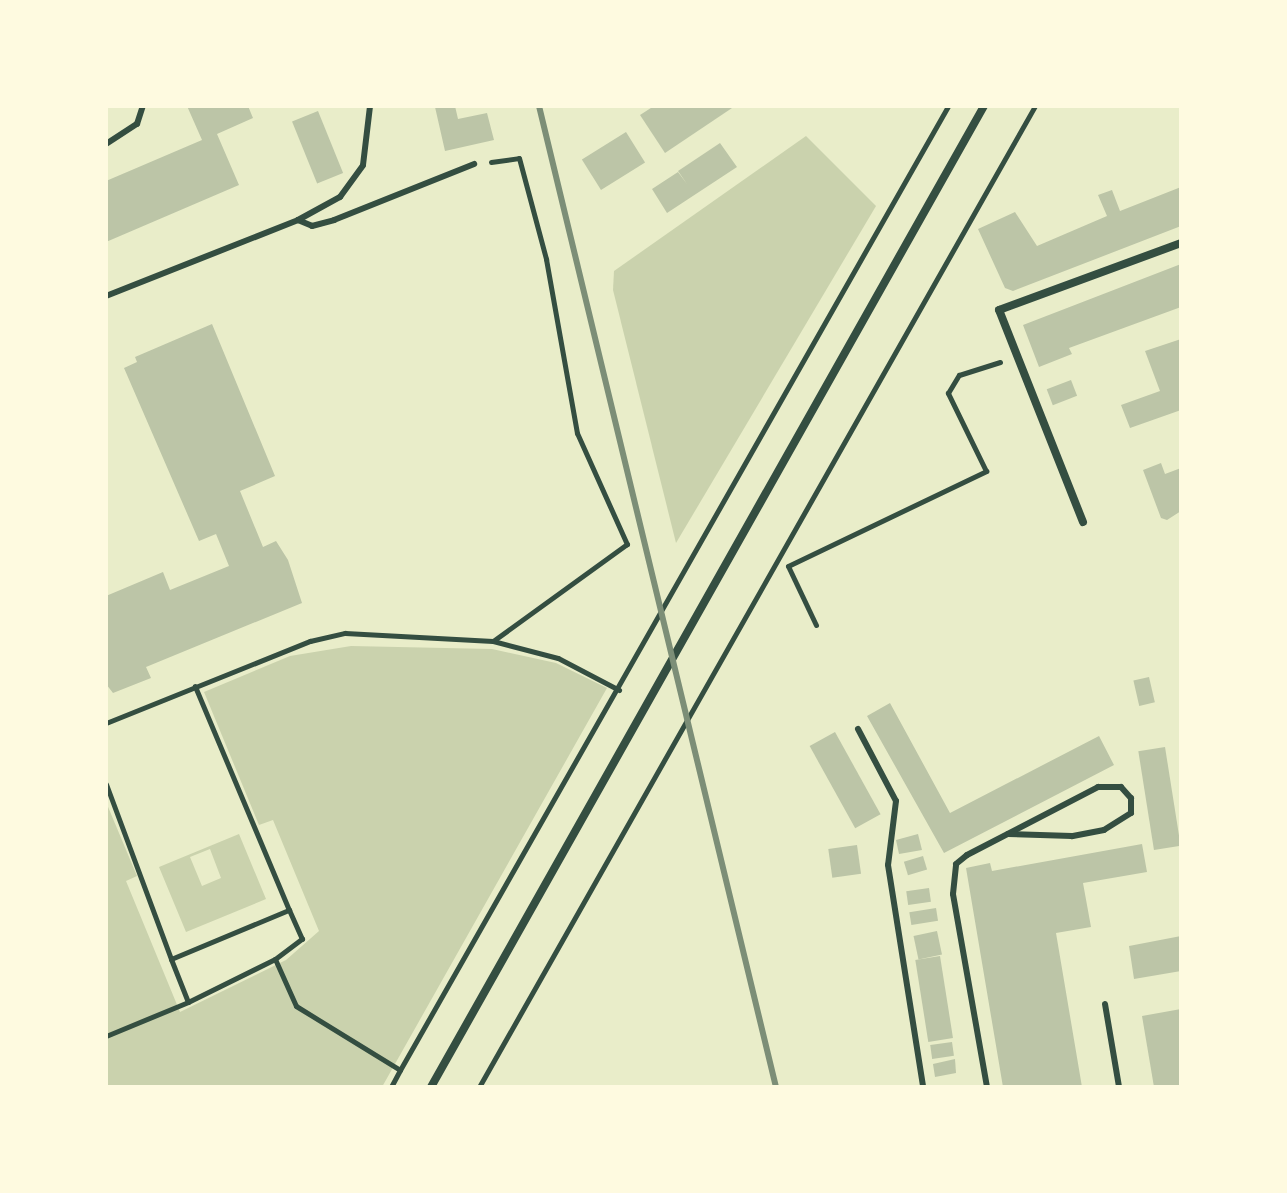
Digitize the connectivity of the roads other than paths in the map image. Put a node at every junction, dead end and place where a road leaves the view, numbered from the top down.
1 (143, 106) edge
2 (370, 106) edge
3 (984, 106) edge
4 (106, 144) edge
5 (474, 164) road end
6 (298, 220) junction
7 (1181, 243) edge
8 (106, 296) edge
9 (1083, 522) dead end
10 (858, 729) dead end
11 (1008, 834) junction
12 (1105, 1004) dead end
13 (431, 1087) edge
14 (923, 1087) edge
15 (987, 1087) edge
16 (1119, 1087) edge

1 - 4 lane
2 - 6 lane
3 - 13 street
5 - 6 lane
6 - 8 lane
7 - 9 street
10 - 14 lane
11 - 11 lane
11 - 15 lane
12 - 16 lane

